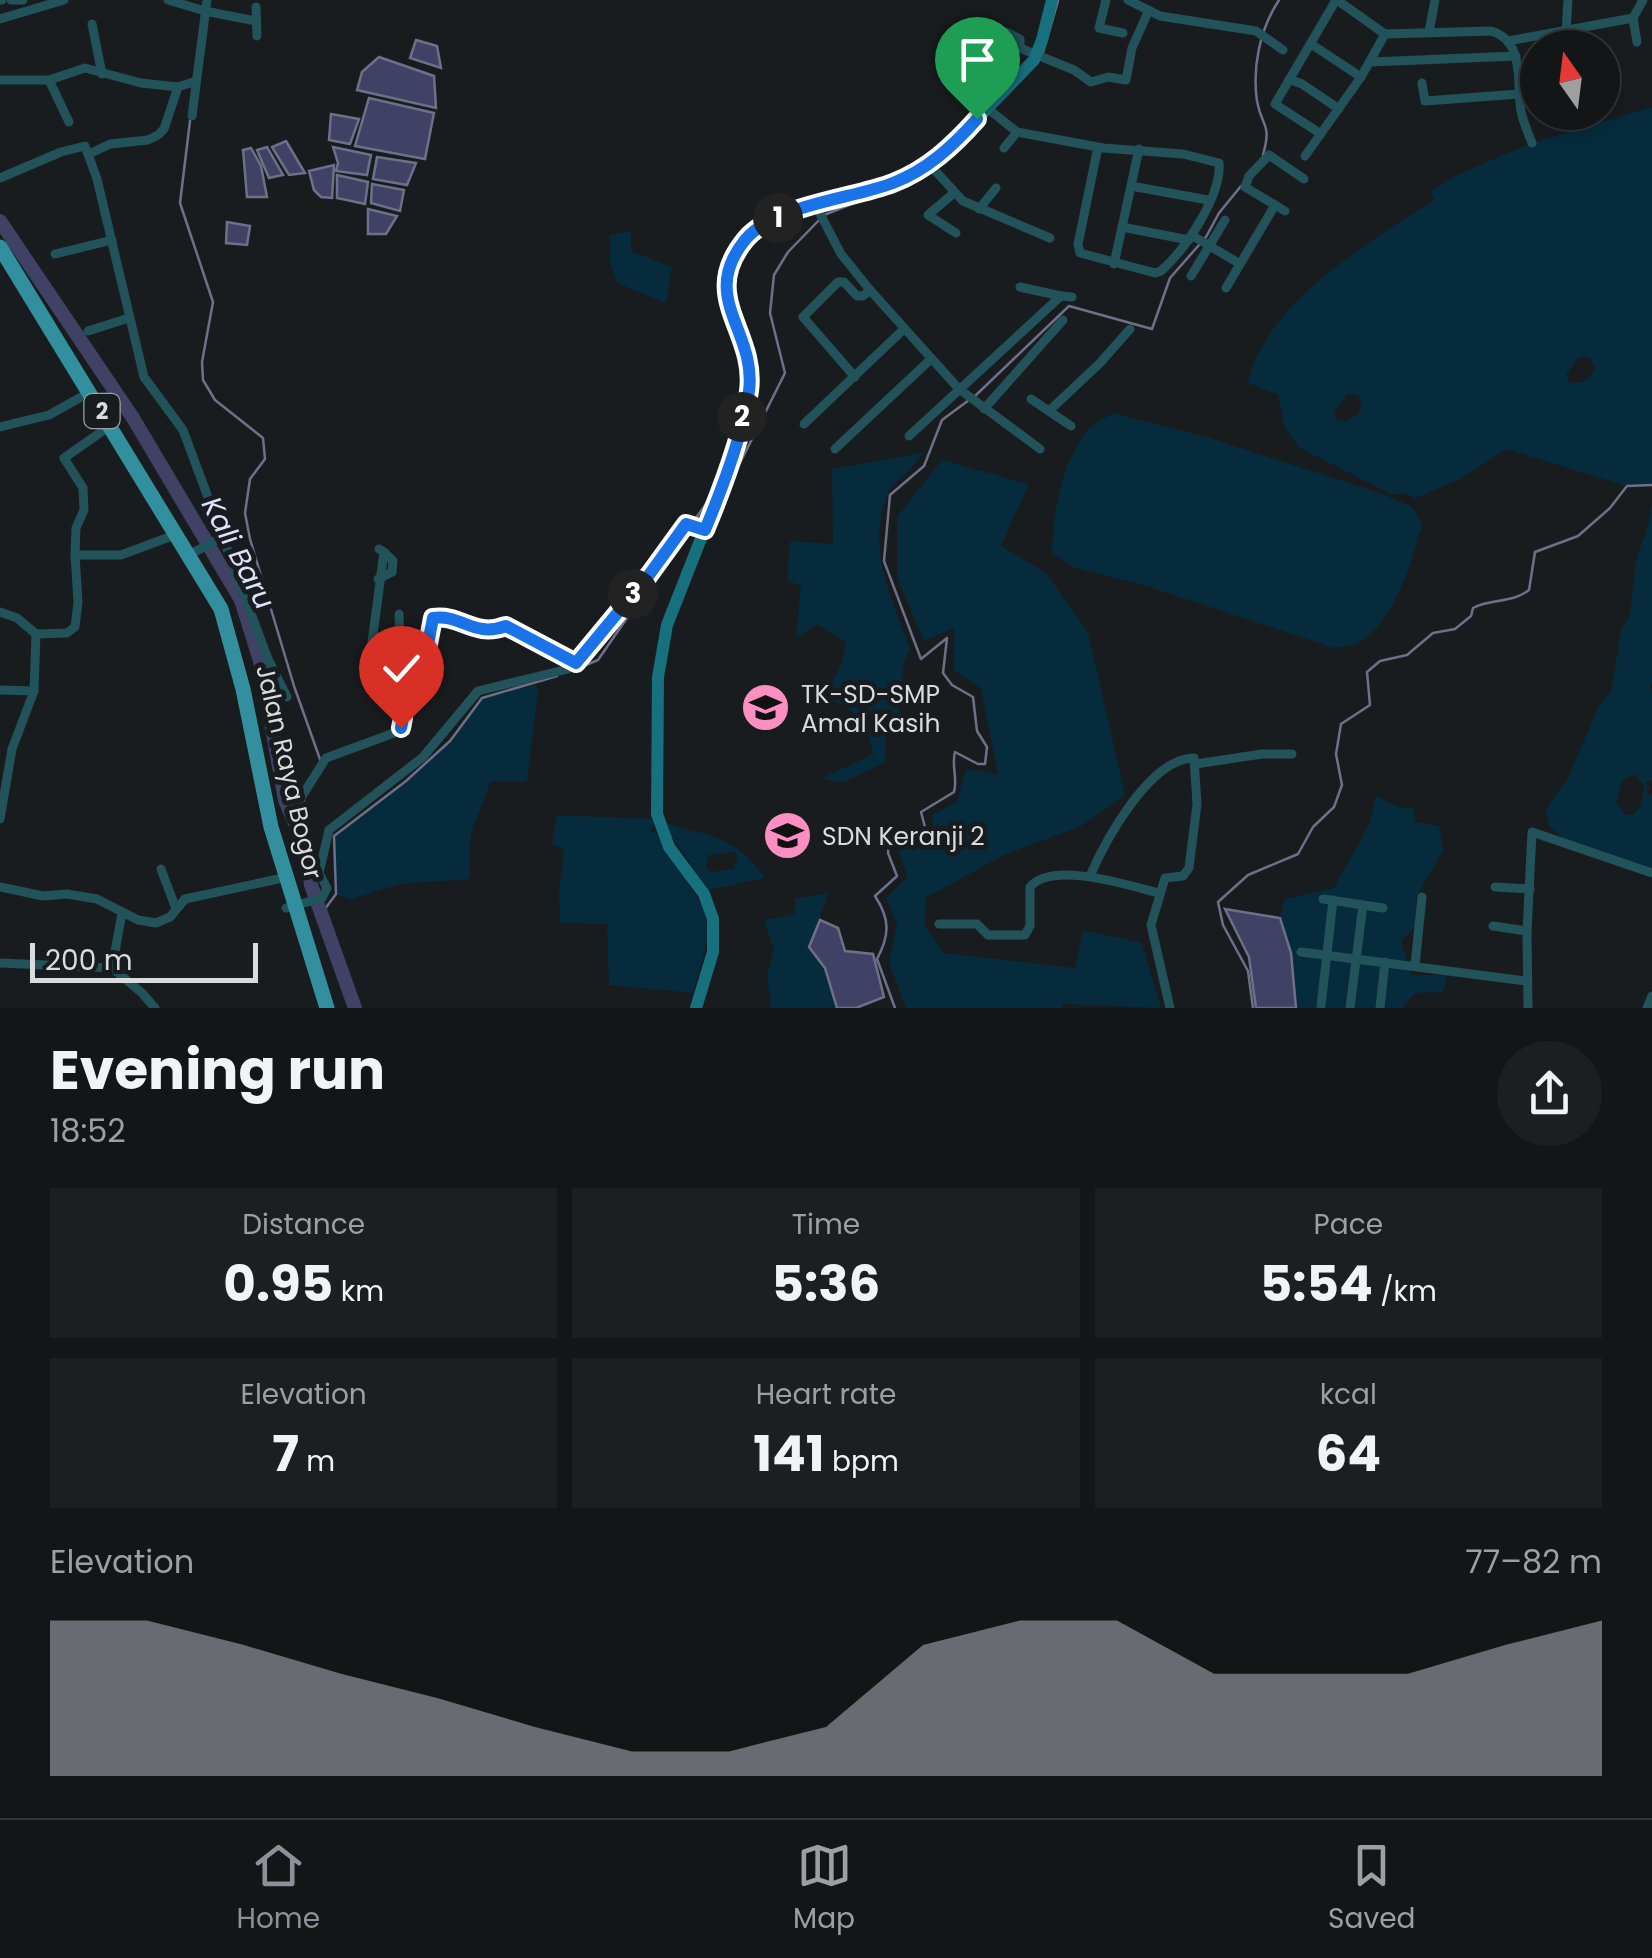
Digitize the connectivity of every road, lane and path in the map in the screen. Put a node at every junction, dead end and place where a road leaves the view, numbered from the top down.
1 (6, 0) edge
2 (23, 0) edge
3 (64, 0) edge
4 (168, 0) edge
5 (1052, 0) edge
6 (1106, 0) edge
7 (1129, 0) edge
8 (1336, 0) edge
9 (1435, 0) edge
10 (1568, 0) edge
11 (1642, 0) edge
12 (256, 7) dead end
13 (203, 8) edge
14 (1149, 10) junction
15 (1632, 18) junction
16 (0, 19) edge
17 (256, 20) junction
18 (92, 24) dead end
19 (1566, 30) edge
20 (1575, 30) edge
21 (1006, 32) dead end
22 (1430, 32) junction
23 (1123, 34) dead end
24 (1385, 34) junction
25 (257, 36) dead end
26 (1520, 39) edge
27 (1508, 41) junction
28 (1637, 42) dead end
29 (1311, 44) junction
30 (1283, 50) dead end
31 (1041, 55) junction
32 (1516, 56) junction
33 (99, 60) junction
34 (1370, 62) junction
35 (86, 68) junction
36 (102, 74) junction
37 (1361, 77) junction
38 (1289, 79) junction
39 (0, 80) edge
40 (48, 80) junction
41 (1422, 83) dead end
42 (188, 84) junction
43 (1519, 94) junction
44 (1339, 109) junction
45 (989, 111) junction
46 (192, 116) dead end
47 (69, 122) dead end
48 (1017, 132) junction
49 (1321, 134) junction
50 (1532, 143) dead end
51 (1098, 146) junction
52 (1004, 148) dead end
53 (1139, 149) junction
54 (89, 154) junction
55 (1305, 156) dead end
56 (932, 168) junction
57 (0, 178) edge
58 (1304, 179) dead end
59 (1131, 186) junction
60 (996, 188) dead end
61 (954, 193) junction
62 (1208, 200) junction
63 (979, 208) junction
64 (818, 210) junction
65 (1225, 220) dead end
66 (1122, 226) junction
67 (956, 233) dead end
68 (1050, 238) dead end
69 (112, 240) junction
70 (1198, 241) junction
71 (0, 247) edge
72 (55, 254) dead end
73 (0, 262) edge
74 (1114, 264) junction
75 (1240, 264) junction
76 (1191, 276) dead end
77 (1020, 287) dead end
78 (1226, 288) dead end
79 (870, 290) junction
80 (129, 318) junction
81 (1063, 320) dead end
82 (904, 329) junction
83 (1130, 329) dead end
84 (88, 331) dead end
85 (931, 359) junction
86 (855, 377) junction
87 (961, 391) junction
88 (83, 396) junction
89 (1032, 399) dead end
90 (980, 406) junction
91 (1049, 411) junction
92 (804, 424) dead end
93 (1071, 426) dead end
94 (0, 427) edge
95 (104, 430) junction
96 (909, 436) dead end
97 (1040, 448) dead end
98 (836, 449) dead end
99 (697, 526) junction
100 (172, 536) junction
101 (222, 537) junction
102 (381, 550) dead end
103 (191, 553) junction
104 (74, 555) junction
105 (0, 612) edge
106 (375, 624) junction
107 (36, 634) junction
108 (400, 639) junction
109 (576, 663) junction
110 (0, 690) edge
111 (34, 691) junction
112 (288, 698) dead end
113 (399, 705) junction
114 (0, 744) edge
115 (12, 749) junction
116 (1292, 754) dead end
117 (1196, 764) junction
118 (0, 819) edge
119 (329, 830) junction
120 (308, 839) junction
121 (161, 869) dead end
122 (319, 873) junction
123 (1652, 873) edge
124 (1090, 876) junction
125 (278, 879) junction
126 (1, 884) edge
127 (1496, 887) dead end
128 (1530, 889) junction
129 (1159, 893) junction
130 (1422, 898) dead end
131 (296, 905) junction
132 (1363, 905) junction
133 (1383, 908) dead end
134 (176, 909) junction
135 (122, 913) junction
136 (938, 924) dead end
137 (1492, 926) dead end
138 (1527, 930) junction
139 (1301, 952) dead end
140 (1327, 955) junction
141 (1355, 958) junction
142 (1385, 962) junction
143 (0, 963) edge
144 (1415, 965) junction
145 (112, 968) junction
146 (1526, 981) junction
147 (1652, 996) edge
148 (1321, 1006) dead end
149 (155, 1008) edge
150 (316, 1008) edge
151 (327, 1008) edge
152 (696, 1008) edge
153 (1170, 1008) edge
154 (1350, 1008) edge
155 (1380, 1008) edge
156 (1528, 1008) edge
157 (1648, 1008) edge

1 - 2 street
3 - 16 street
4 - 13 street
5 - 31 main road
6 - 23 street
7 - 14 street
8 - 24 street
8 - 29 street
9 - 22 street
10 - 19 street
11 - 15 street
12 - 17 street
13 - 17 street
13 - 42 street
14 - 30 street
14 - 31 street
15 - 20 street
15 - 28 street
17 - 25 street
18 - 33 street
21 - 31 street
22 - 24 street
22 - 27 street
24 - 34 street
26 - 27 street
27 - 32 street
29 - 37 street
29 - 38 street
31 - 45 main road
32 - 34 street
32 - 43 street
33 - 35 street
33 - 36 street
34 - 37 street
35 - 36 street
35 - 40 street
36 - 42 street
37 - 44 street
38 - 44 street
38 - 49 street
39 - 40 street
40 - 47 street
41 - 43 street
42 - 46 street
42 - 54 street
43 - 50 street
44 - 49 street
45 - 48 street
45 - 56 main road
48 - 51 street
48 - 52 street
49 - 55 street
51 - 53 street
51 - 74 street
53 - 59 street
53 - 62 street
54 - 57 street
54 - 69 street
56 - 61 street
56 - 64 main road
58 - 75 street
59 - 62 street
59 - 66 street
60 - 63 street
61 - 63 street
61 - 67 street
62 - 70 street
63 - 68 street
64 - 79 street
64 - 99 main road
65 - 70 street
66 - 70 street
66 - 74 street
69 - 72 street
69 - 80 street
70 - 74 street
70 - 75 street
70 - 76 street
71 - 103 highway, Jalan Raya Bogor / 2
73 - 88 highway, Jalan Raya Bogor / 2
75 - 78 street
77 - 87 street
79 - 82 street
79 - 86 street
80 - 84 street
80 - 101 street
81 - 90 street
82 - 85 street
82 - 86 street
83 - 91 street
85 - 87 street
85 - 98 street
86 - 92 street
87 - 90 street
87 - 96 street
88 - 94 street
88 - 95 highway, Jalan Raya Bogor / 2
89 - 91 street
90 - 97 street
91 - 93 street
95 - 100 highway, Jalan Raya Bogor / 2
95 - 104 street
99 - 109 street
99 - 152 main road
100 - 103 highway, Jalan Raya Bogor / 2
100 - 104 street
101 - 103 street
101 - 112 street
102 - 106 street
103 - 125 highway, Jalan Raya Bogor / 2
103 - 131 highway, Jalan Raya Bogor / 2
104 - 107 street
105 - 107 street
106 - 108 street
106 - 113 street
107 - 111 street
108 - 109 street
108 - 113 street
109 - 119 street
110 - 111 street
111 - 115 street
113 - 120 street
114 - 115 street
115 - 118 street
116 - 117 street
117 - 124 street
117 - 129 street
119 - 120 street
119 - 122 street
120 - 122 street
121 - 134 street
122 - 131 street
123 - 128 street
124 - 129 street
124 - 136 street
125 - 131 highway, Jalan Raya Bogor / 2
125 - 134 street
126 - 135 street
127 - 128 street
128 - 138 street
129 - 153 street
130 - 144 street
131 - 150 highway, Jalan Raya Bogor / 2
131 - 151 highway, Jalan Raya Bogor / 2
132 - 133 street
132 - 140 street
132 - 141 street
134 - 135 street
135 - 145 street
137 - 138 street
138 - 146 street
139 - 140 street
140 - 141 street
140 - 148 street
141 - 142 street
141 - 154 street
142 - 144 street
142 - 155 street
143 - 145 street
144 - 146 street
145 - 149 street
146 - 156 street
147 - 157 street

